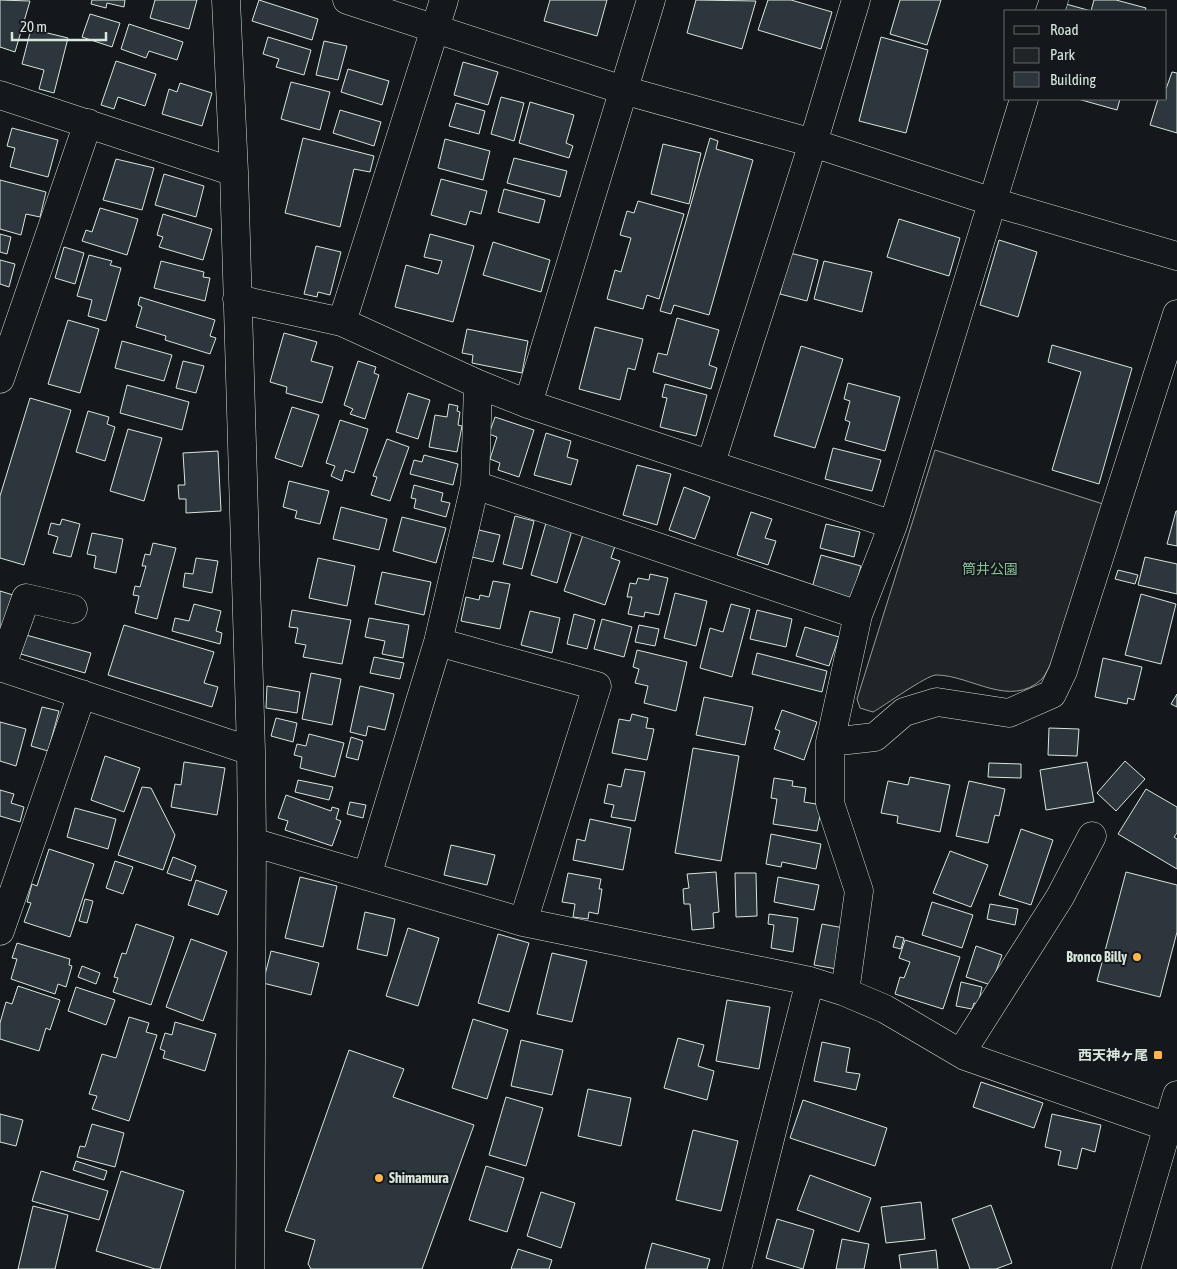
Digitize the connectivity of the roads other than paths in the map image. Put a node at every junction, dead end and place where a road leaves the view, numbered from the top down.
1 (226, 0) edge
2 (347, 0) edge
3 (444, 0) edge
4 (651, 0) edge
5 (856, 0) edge
6 (434, 28) junction
7 (623, 90) junction
8 (0, 95) edge
9 (1024, 100) edge
10 (88, 123) junction
11 (812, 143) junction
12 (234, 172) junction
13 (993, 202) junction
14 (1177, 256) edge
15 (237, 299) junction
16 (1177, 314) edge
17 (342, 322) junction
18 (0, 379) edge
19 (478, 384) junction
20 (528, 404) junction
21 (712, 463) junction
22 (475, 485) junction
23 (893, 525) junction
24 (73, 609) dead end
25 (858, 615) junction
26 (438, 642) junction
27 (1, 667) edge
28 (82, 694) junction
29 (830, 742) junction
30 (251, 751) junction
31 (1092, 836) dead end
32 (252, 842) junction
33 (367, 876) junction
34 (523, 922) junction
35 (0, 931) edge
36 (810, 981) junction
37 (845, 992) junction
38 (962, 1053) junction
39 (1177, 1094) edge
40 (1168, 1126) junction
41 (250, 1269) edge
42 (737, 1269) edge
43 (1126, 1269) edge

1 - 12 main road
2 - 6 main road
3 - 6 main road
4 - 7 main road
5 - 11 main road
6 - 7 main road
6 - 17 main road
7 - 11 main road
7 - 20 main road
8 - 10 main road
9 - 13 main road
10 - 12 main road
10 - 18 main road
11 - 13 main road
11 - 21 main road
12 - 15 main road
13 - 14 main road
13 - 23 main road
15 - 17 main road
15 - 30 main road
16 - 29 main road
17 - 19 main road
19 - 20 main road
19 - 22 main road
20 - 21 main road
21 - 23 main road
22 - 25 main road
22 - 26 main road
23 - 25 main road
24 - 27 main road
25 - 29 main road
26 - 33 main road
26 - 34 main road
27 - 28 main road
28 - 30 main road
28 - 35 main road
29 - 37 main road
30 - 32 main road
31 - 38 main road
32 - 33 main road
32 - 41 main road
33 - 34 main road
34 - 36 main road
36 - 37 main road
36 - 42 main road
37 - 38 main road
38 - 40 main road
39 - 40 main road
40 - 43 main road

